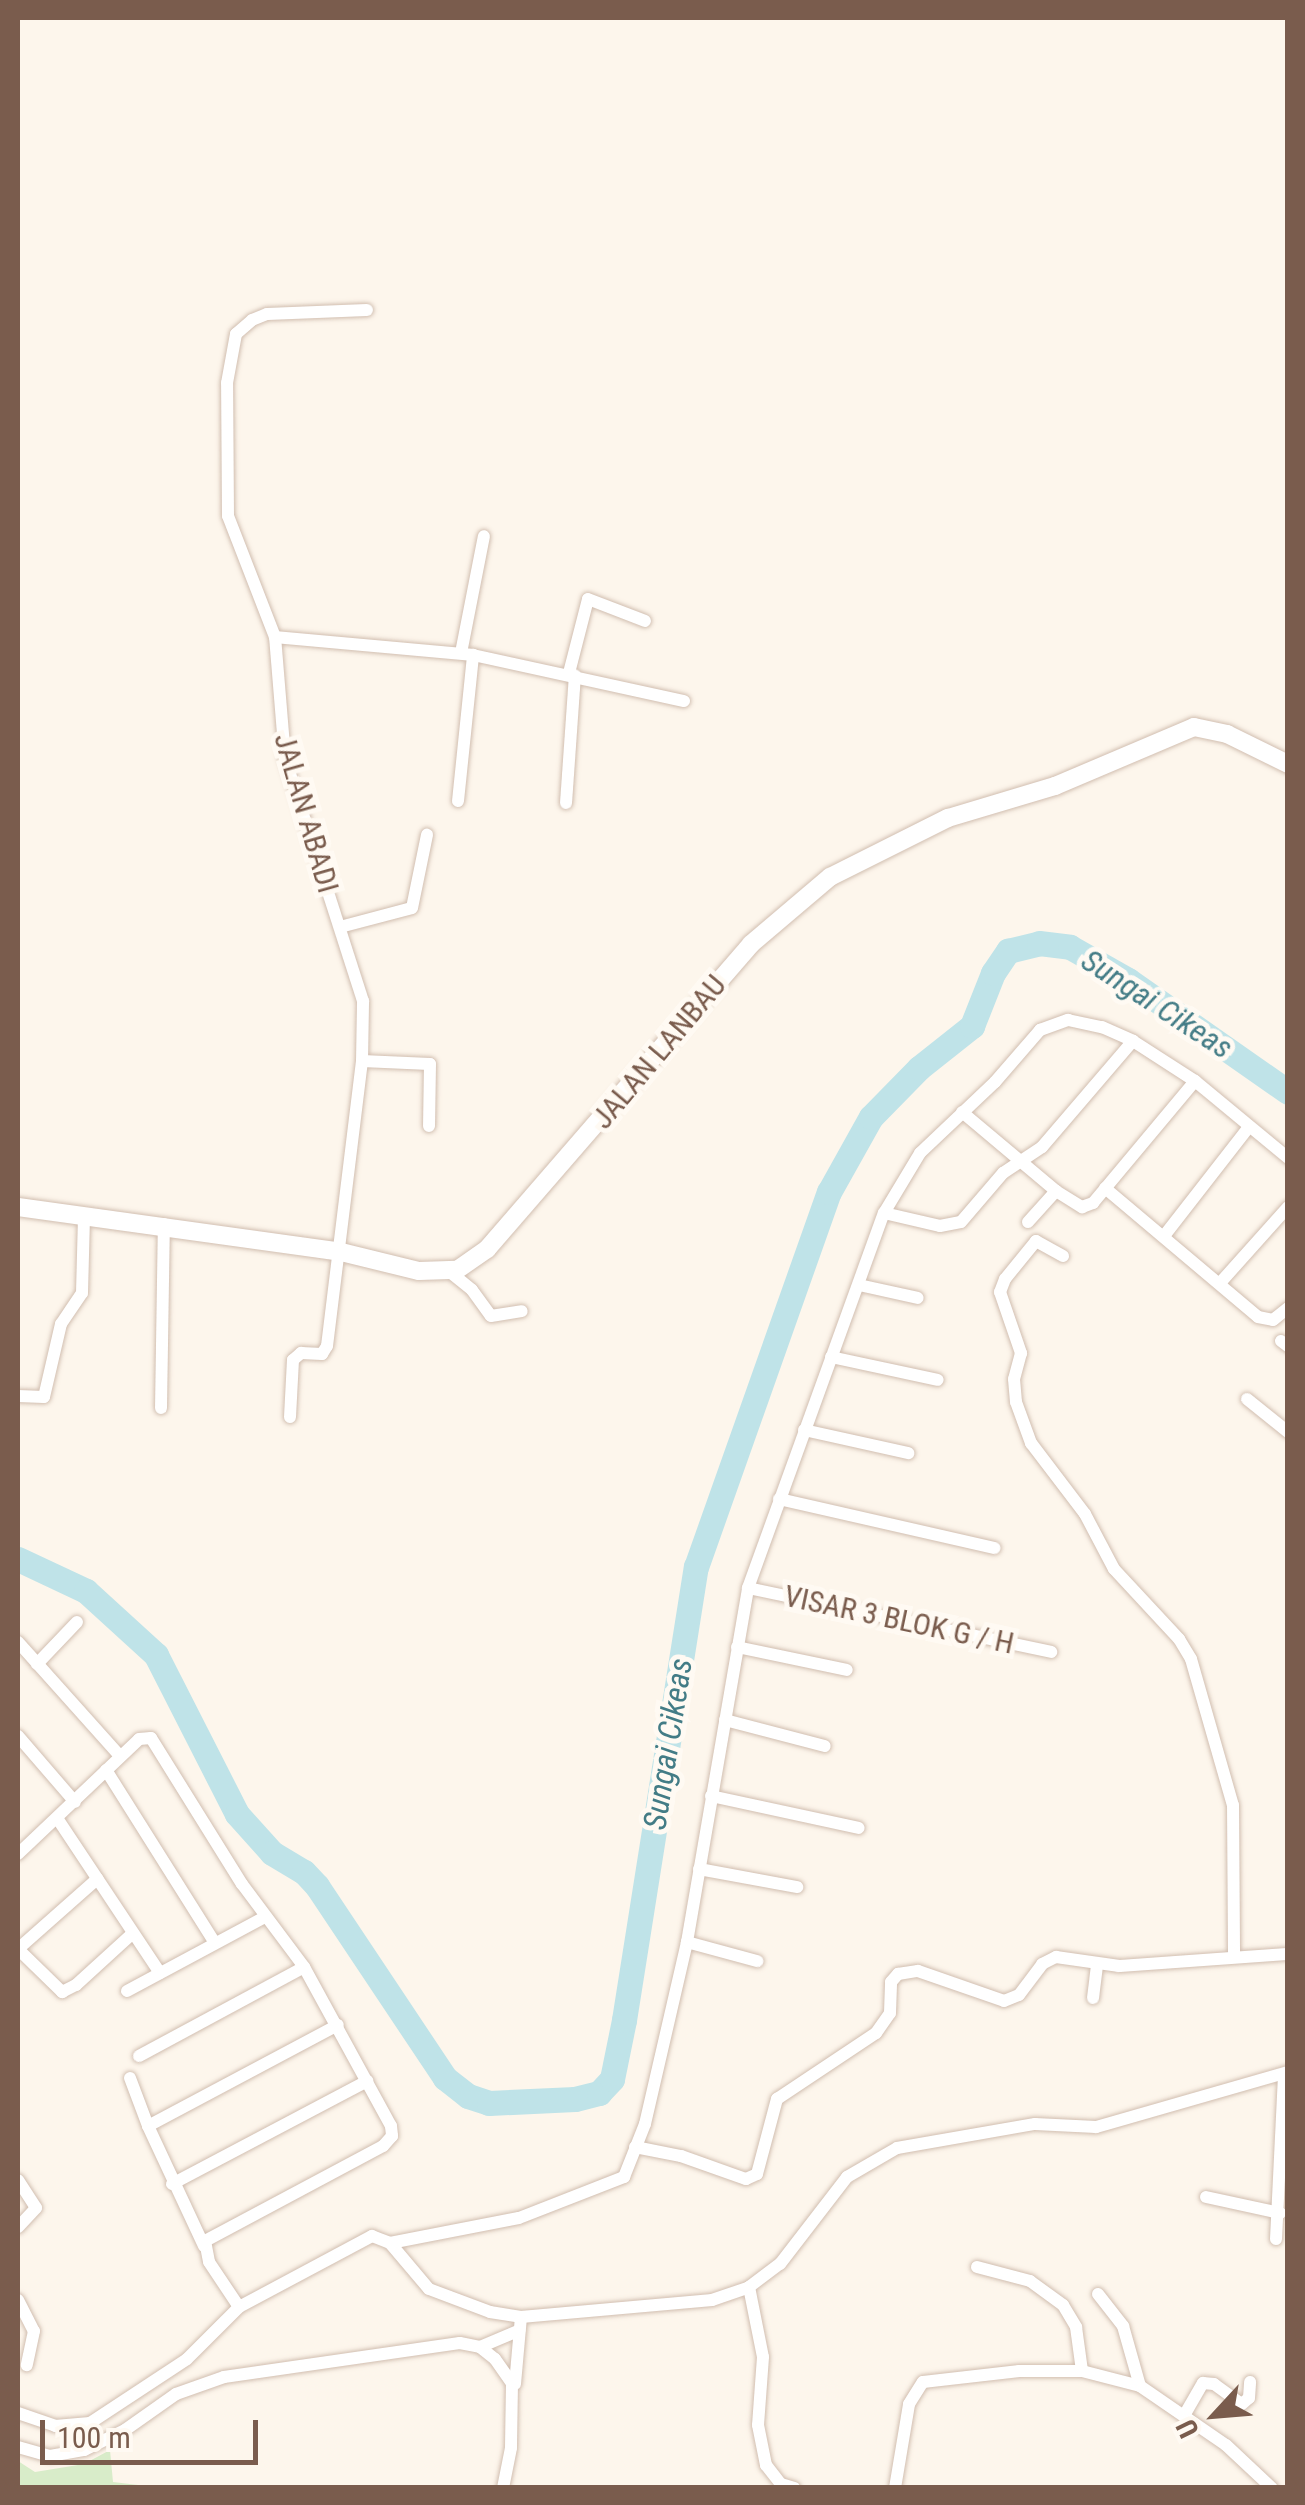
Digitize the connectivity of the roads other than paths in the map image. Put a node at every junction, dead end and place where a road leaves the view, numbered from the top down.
1 (366, 310) dead end
2 (484, 536) dead end
3 (645, 621) dead end
4 (275, 637) junction
5 (467, 654) junction
6 (572, 674) junction
7 (684, 701) dead end
8 (1288, 764) edge
9 (458, 801) dead end
10 (566, 803) dead end
11 (427, 835) dead end
12 (340, 927) junction
13 (1133, 1041) junction
14 (362, 1061) junction
15 (1196, 1081) junction
16 (962, 1112) junction
17 (429, 1126) dead end
18 (1249, 1127) junction
19 (1288, 1158) edge
20 (1022, 1161) junction
21 (1106, 1188) junction
22 (1056, 1191) junction
23 (18, 1207) edge
24 (1288, 1207) edge
25 (884, 1213) junction
26 (84, 1215) junction
27 (1028, 1222) dead end
28 (164, 1224) junction
29 (1164, 1236) junction
30 (337, 1251) junction
31 (1064, 1256) dead end
32 (450, 1272) junction
33 (1220, 1283) junction
34 (859, 1285) junction
35 (918, 1298) dead end
36 (1288, 1308) edge
37 (522, 1310) dead end
38 (831, 1358) junction
39 (938, 1380) dead end
40 (18, 1396) edge
41 (1247, 1399) dead end
42 (162, 1408) dead end
43 (290, 1418) dead end
44 (804, 1430) junction
45 (1288, 1432) edge
46 (908, 1453) dead end
47 (778, 1499) junction
48 (994, 1548) dead end
49 (748, 1588) junction
50 (77, 1622) dead end
51 (18, 1642) edge
52 (737, 1646) junction
53 (1051, 1652) dead end
54 (37, 1664) junction
55 (848, 1670) dead end
56 (725, 1720) junction
57 (18, 1736) edge
58 (824, 1746) dead end
59 (120, 1756) junction
60 (106, 1770) junction
61 (711, 1796) junction
62 (76, 1802) junction
63 (57, 1818) junction
64 (859, 1828) dead end
65 (18, 1831) edge
66 (23, 1849) edge
67 (700, 1869) junction
68 (97, 1879) junction
69 (797, 1887) dead end
70 (265, 1917) junction
71 (134, 1933) junction
72 (688, 1942) junction
73 (215, 1943) junction
74 (18, 1949) edge
75 (1288, 1954) edge
76 (1234, 1957) junction
77 (758, 1961) dead end
78 (1097, 1966) junction
79 (304, 1967) junction
80 (160, 1973) junction
81 (127, 1990) dead end
82 (1093, 1998) dead end
83 (338, 2026) junction
84 (139, 2056) dead end
85 (1286, 2073) edge
86 (130, 2078) dead end
87 (367, 2081) junction
88 (148, 2126) junction
89 (635, 2146) junction
90 (18, 2180) edge
91 (172, 2184) junction
92 (1206, 2197) dead end
93 (1280, 2213) junction
94 (18, 2226) edge
95 (1276, 2239) dead end
96 (390, 2244) junction
97 (204, 2246) junction
98 (977, 2267) dead end
99 (749, 2286) junction
100 (1098, 2294) dead end
101 (18, 2300) edge
102 (239, 2307) junction
103 (521, 2324) junction
104 (480, 2347) junction
105 (27, 2365) dead end
106 (1082, 2371) junction
107 (1250, 2382) dead end
108 (1140, 2386) junction
109 (514, 2390) junction
110 (18, 2413) edge
111 (1184, 2414) junction
112 (18, 2447) edge
113 (503, 2488) edge
114 (794, 2488) edge
115 (895, 2488) edge
116 (1272, 2488) edge

1 - 4 street, JALAN ABADI
2 - 5 street
3 - 6 street
4 - 5 street
4 - 12 street, JALAN ABADI
5 - 6 street
5 - 9 street
6 - 7 street
6 - 10 street
8 - 32 street, JALAN LANBAU
11 - 12 street
12 - 14 street, JALAN ABADI
13 - 15 street
13 - 16 street
13 - 20 street
14 - 17 street
14 - 30 street, JALAN ABADI
15 - 18 street
15 - 21 street
16 - 20 street
16 - 25 street
18 - 19 street
18 - 29 street
20 - 22 street
20 - 25 street
21 - 22 street
21 - 29 street
22 - 27 street
23 - 26 street
24 - 33 street
25 - 34 street
26 - 28 street
26 - 40 street
28 - 30 street
28 - 42 street
29 - 33 street
30 - 32 street
30 - 43 street, JALAN ABADI
31 - 76 street
32 - 37 street
33 - 36 street
34 - 35 street
34 - 38 street
38 - 39 street
38 - 44 street
41 - 45 street
44 - 46 street
44 - 47 street
47 - 48 street
47 - 49 street
49 - 52 street
49 - 53 street, VISAR 3 BLOK G / H
50 - 54 street
51 - 54 street
52 - 55 street
52 - 56 street
54 - 59 street
56 - 58 street
56 - 61 street
57 - 62 street
59 - 60 street
59 - 70 street
60 - 62 street
60 - 73 street
61 - 64 street
61 - 67 street
62 - 63 street
63 - 66 street
63 - 68 street
65 - 66 street
67 - 69 street
67 - 72 street
68 - 71 street
68 - 74 street
70 - 73 street
70 - 79 street
71 - 74 street
71 - 80 street
72 - 77 street
72 - 89 street
73 - 80 street
75 - 76 street
76 - 78 street
78 - 82 street
78 - 89 street
79 - 83 street
79 - 84 street
80 - 81 street
83 - 87 street
83 - 88 street
85 - 93 street
85 - 99 street
86 - 88 street
87 - 91 street
87 - 97 street
88 - 91 street
89 - 96 street
90 - 94 street
91 - 97 street
92 - 93 street
93 - 95 street
96 - 102 street
96 - 103 street
97 - 102 street
98 - 106 street
99 - 103 street
99 - 114 street
100 - 108 street
101 - 105 street
102 - 110 street
103 - 104 street
103 - 109 street
104 - 109 street
104 - 112 street
106 - 108 street
106 - 115 street
107 - 111 street
108 - 111 street
109 - 113 street
111 - 116 street

